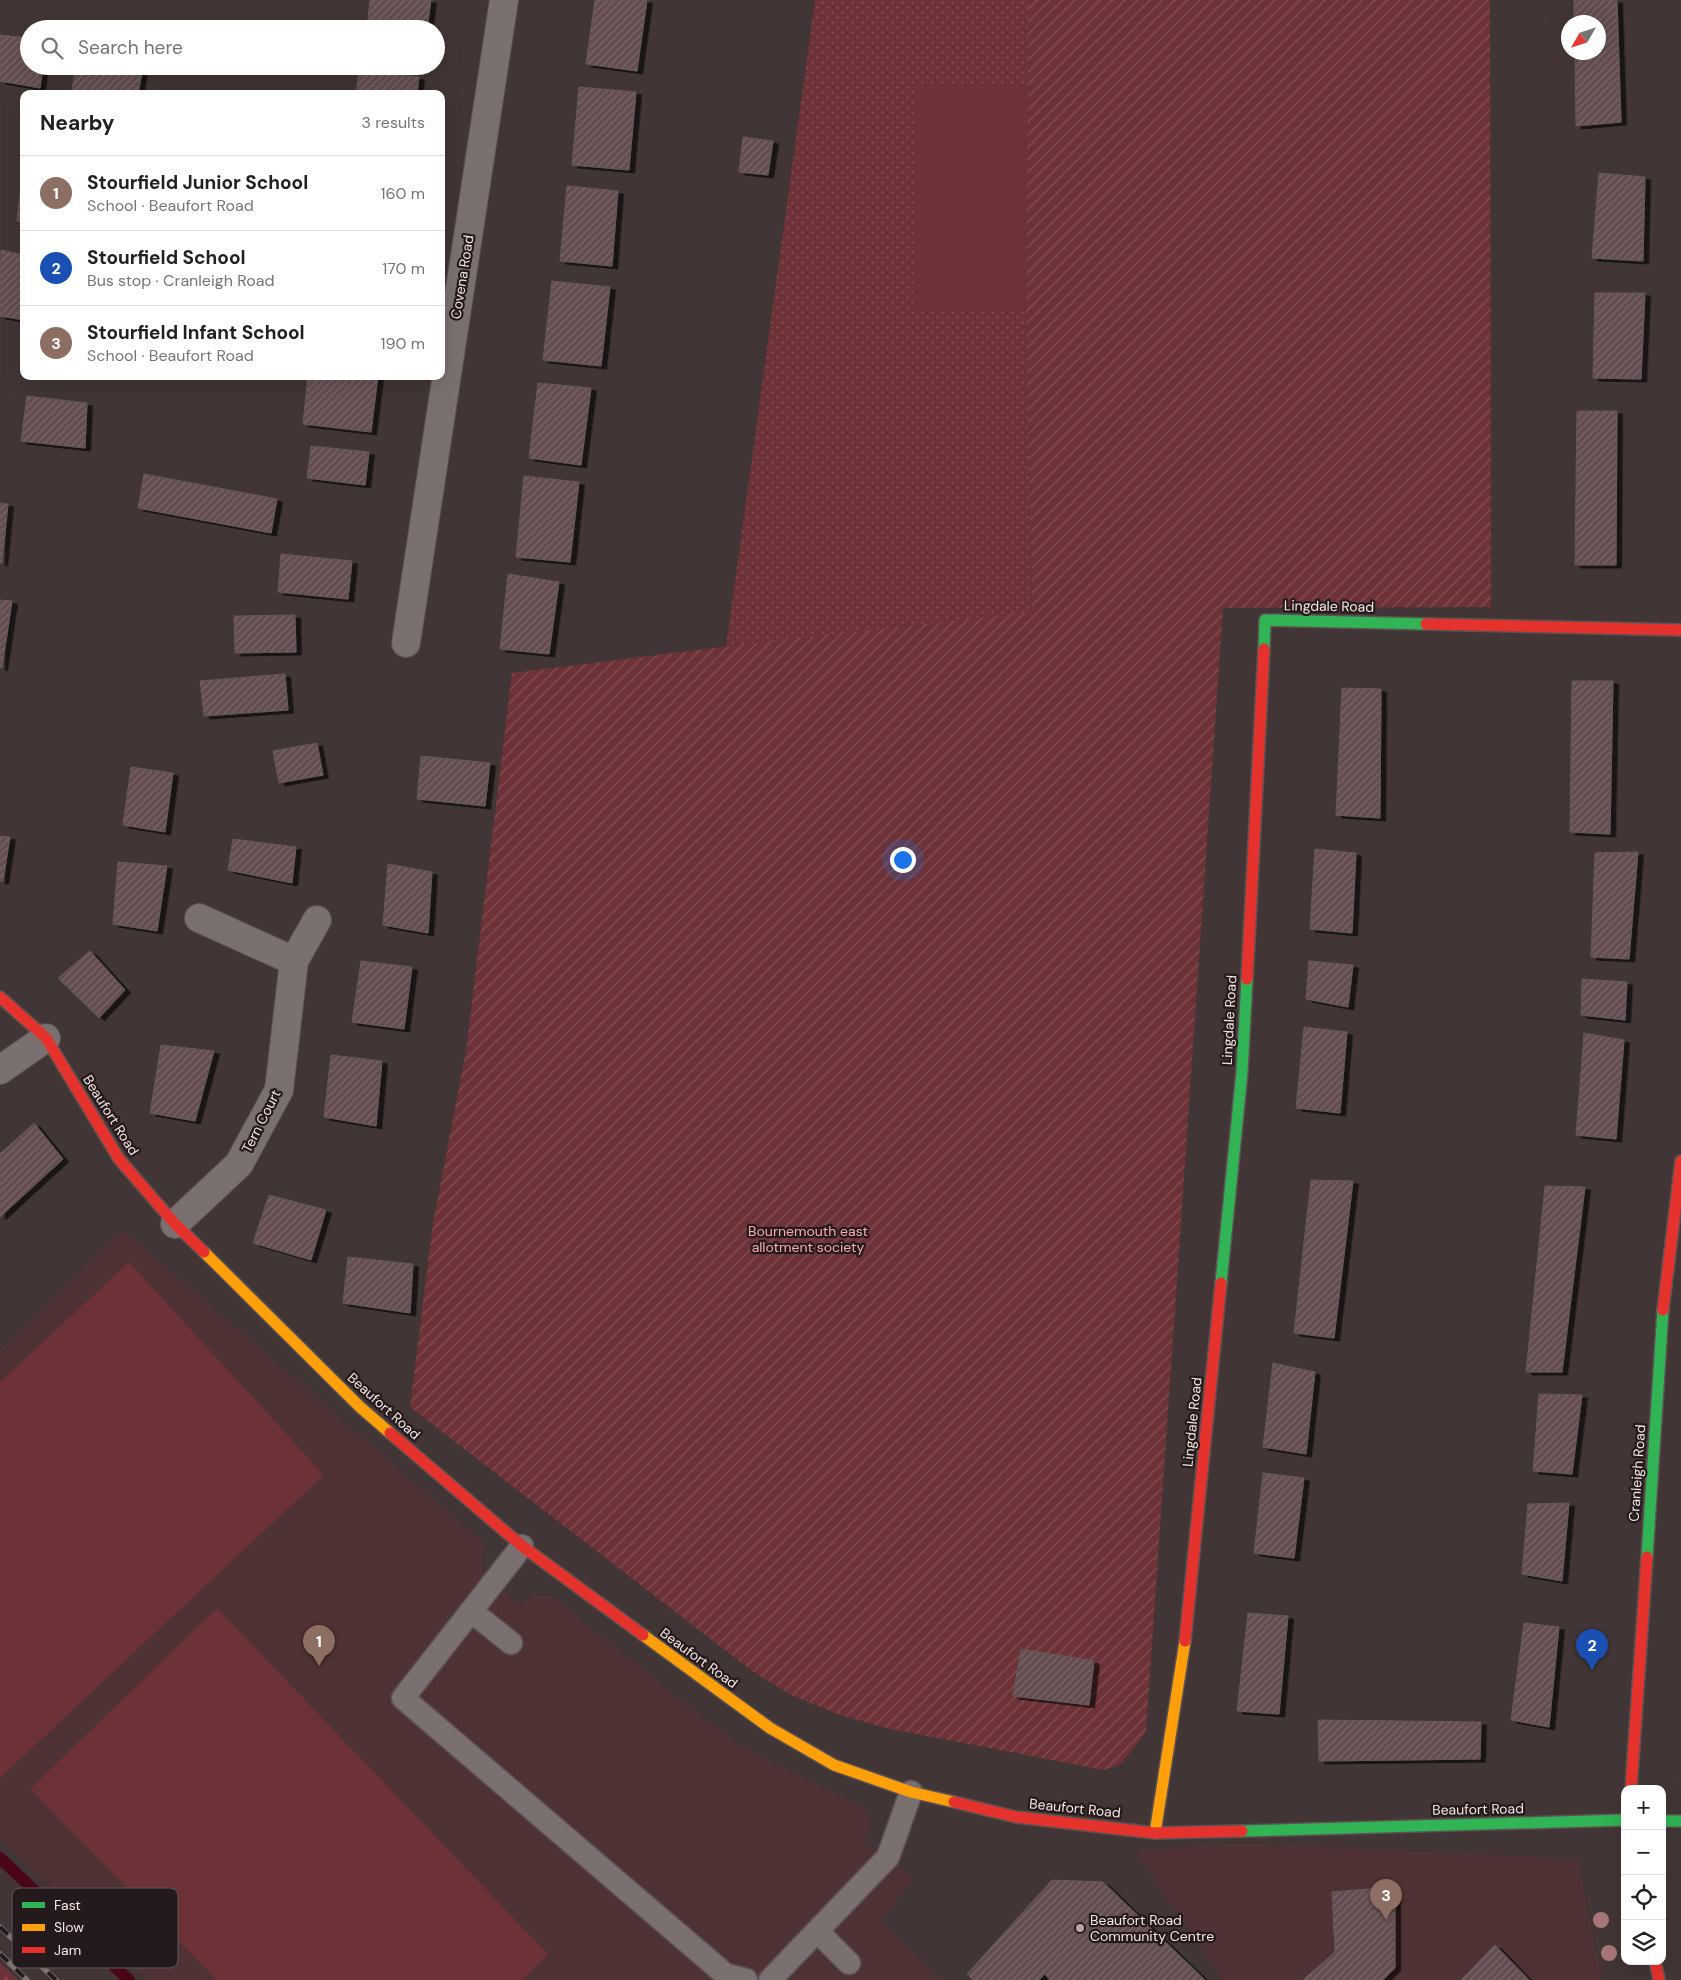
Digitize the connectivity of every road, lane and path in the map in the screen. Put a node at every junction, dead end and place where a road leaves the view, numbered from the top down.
1 (504, 0) edge
2 (1681, 630) edge
3 (406, 643) dead end
4 (199, 918) dead end
5 (317, 920) dead end
6 (294, 961) junction
7 (0, 997) edge
8 (46, 1038) junction
9 (0, 1070) edge
10 (1681, 1161) edge
11 (175, 1224) junction
12 (1673, 1300) edge
13 (522, 1546) junction
14 (471, 1611) junction
15 (511, 1643) dead end
16 (1631, 1785) edge
17 (911, 1792) junction
18 (1621, 1820) edge
19 (1666, 1821) edge
20 (1681, 1821) edge
21 (1155, 1833) junction
22 (816, 1931) junction
23 (849, 1963) dead end
24 (1656, 1965) edge
25 (746, 1980) edge
26 (770, 1980) edge
27 (1659, 1980) edge

1 - 3 street, Covena Road
2 - 21 street, Lingdale Road
4 - 6 street
5 - 6 street, Tern Court
6 - 11 street, Tern Court
7 - 8 street, Beaufort Road
8 - 9 street
8 - 11 street, Beaufort Road
10 - 12 street, Cranleigh Road
11 - 13 street, Beaufort Road
12 - 16 street, Cranleigh Road
13 - 14 lane
13 - 17 street, Beaufort Road
14 - 15 lane
14 - 25 lane
17 - 21 street, Beaufort Road
17 - 22 lane
18 - 21 street, Beaufort Road
19 - 20 street
22 - 23 lane
22 - 26 lane
24 - 27 street

